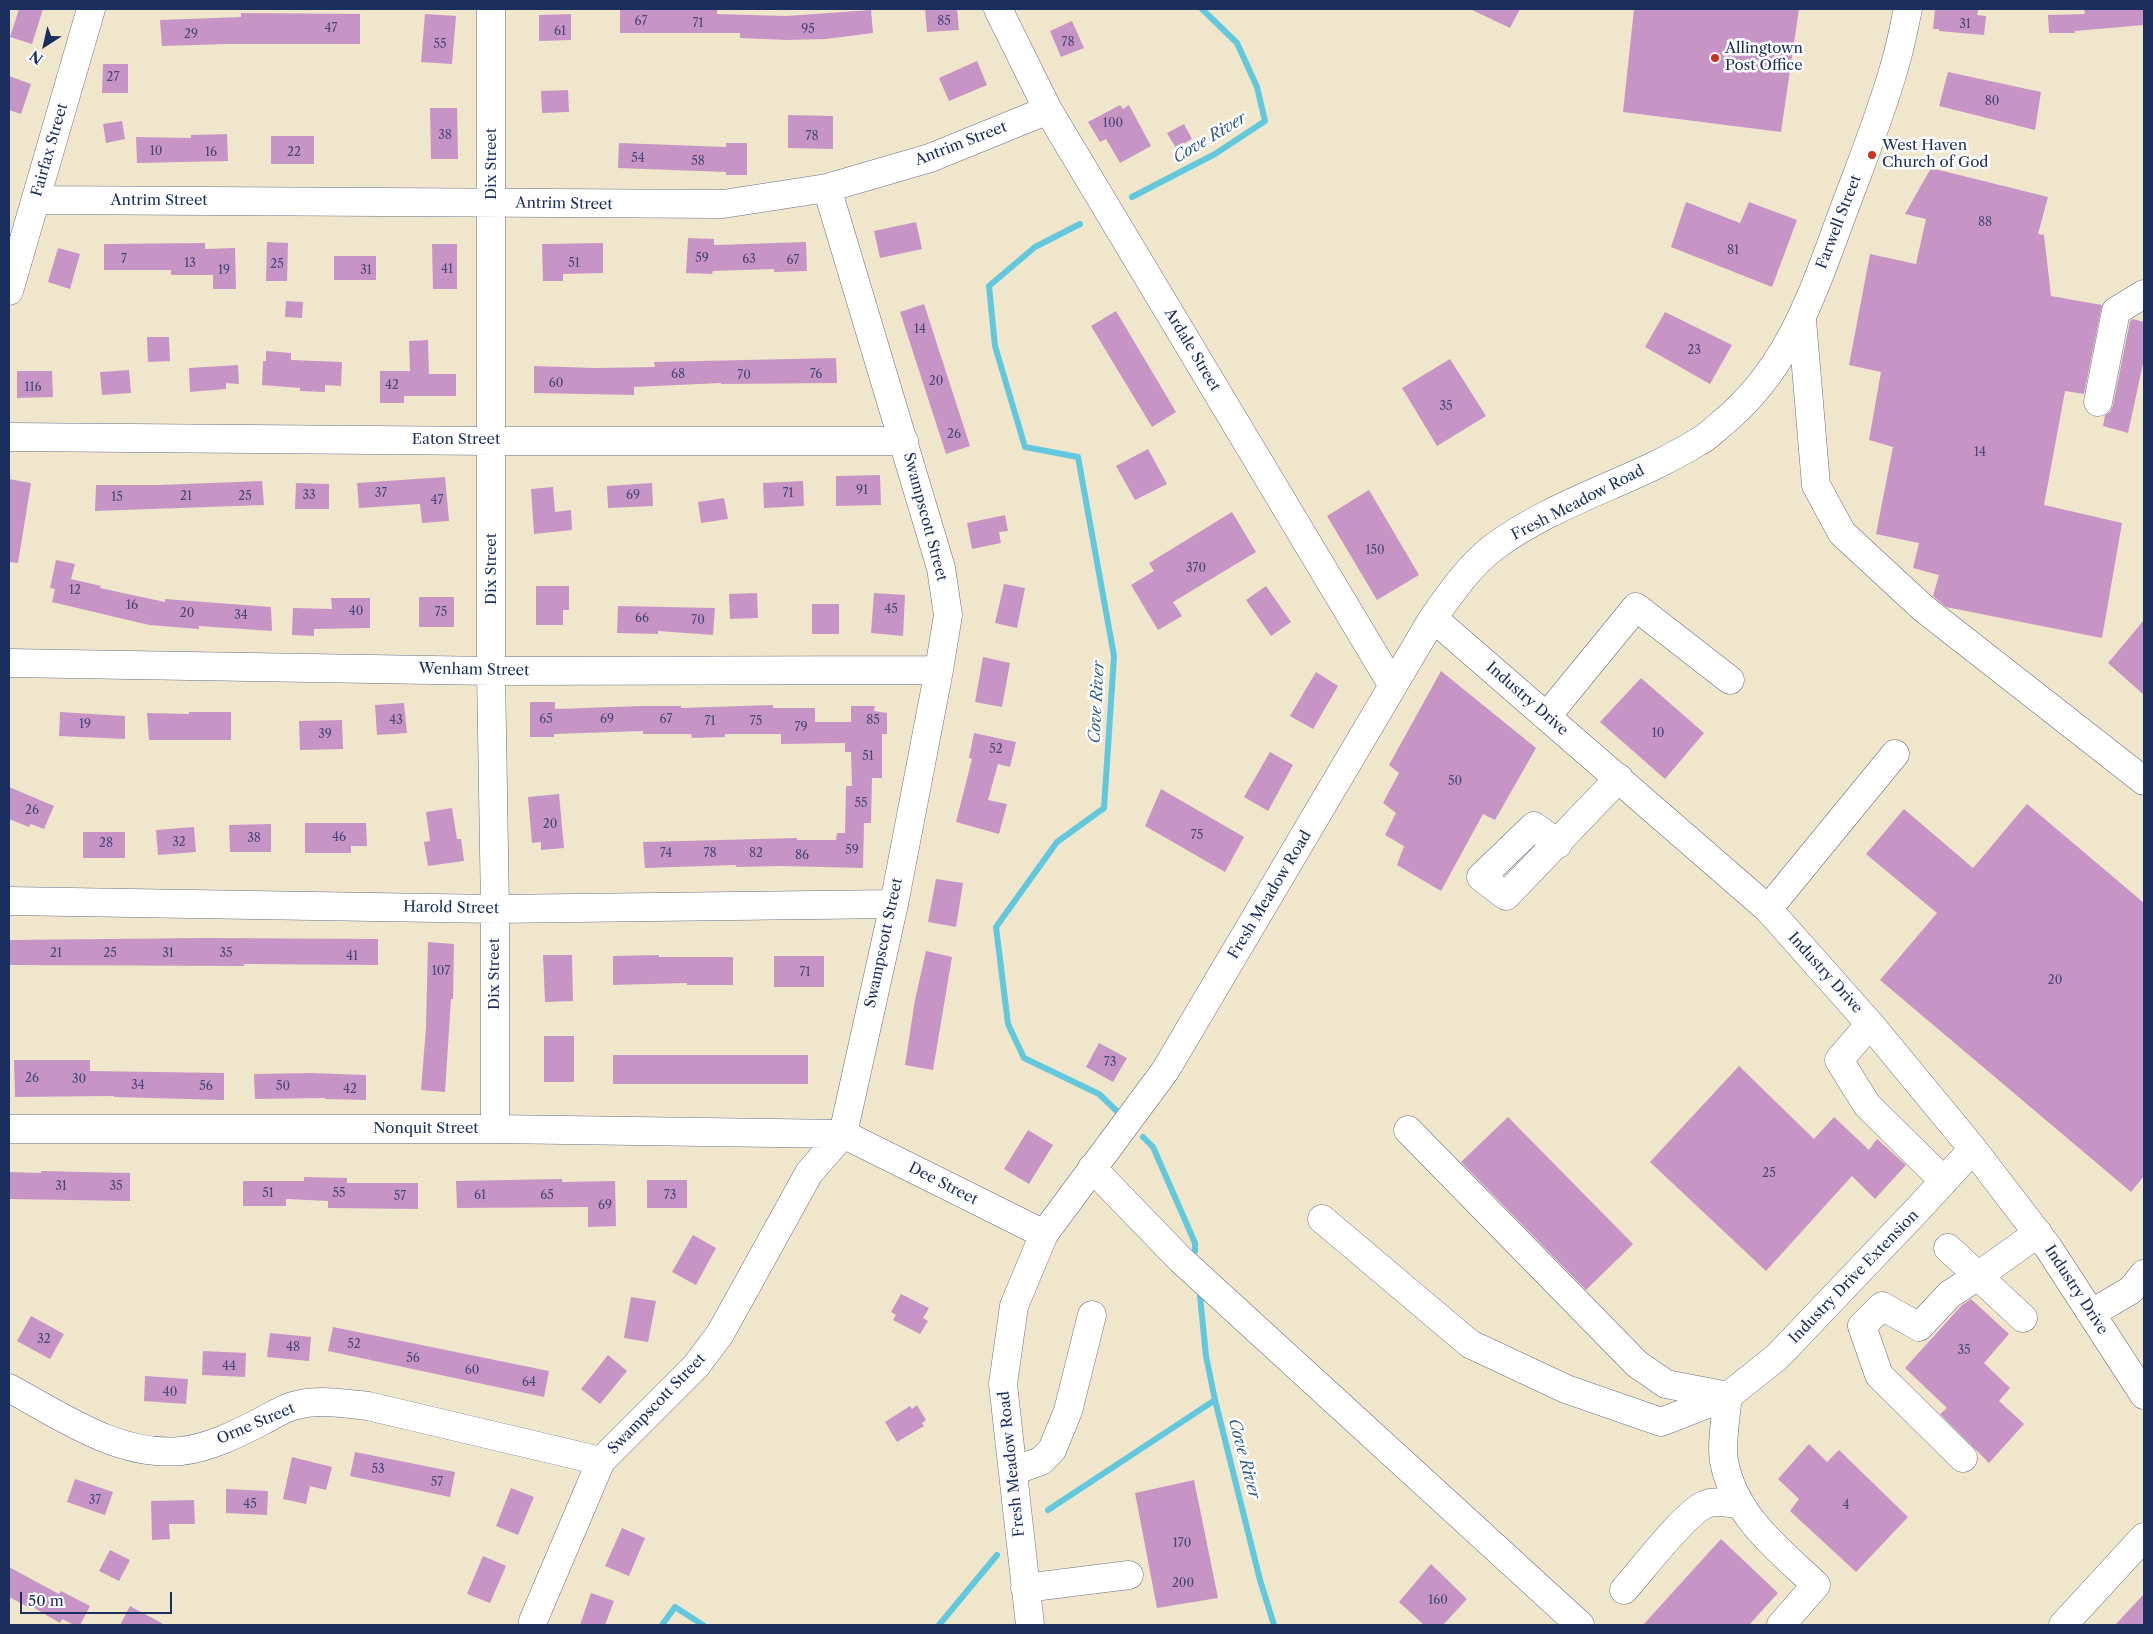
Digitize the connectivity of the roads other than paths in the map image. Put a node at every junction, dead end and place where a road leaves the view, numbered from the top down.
1 (91, 9) edge
2 (491, 9) edge
3 (998, 9) edge
4 (1908, 9) edge
5 (1048, 110) junction
6 (827, 188) junction
7 (36, 200) junction
8 (492, 202) junction
9 (9, 292) edge
10 (2144, 294) edge
11 (1802, 320) junction
12 (2098, 402) dead end
13 (9, 437) edge
14 (492, 441) junction
15 (904, 441) junction
16 (1433, 618) junction
17 (9, 663) edge
18 (491, 670) junction
19 (939, 670) junction
20 (1730, 680) dead end
21 (1394, 686) junction
22 (1547, 716) junction
23 (1895, 754) dead end
24 (1619, 778) junction
25 (2144, 781) edge
26 (1558, 844) dead end
27 (9, 901) edge
28 (894, 904) junction
29 (495, 909) junction
30 (1768, 909) junction
31 (1870, 1024) junction
32 (9, 1129) edge
33 (495, 1129) junction
34 (1408, 1130) dead end
35 (843, 1134) junction
36 (1973, 1149) junction
37 (1092, 1168) junction
38 (1944, 1181) junction
39 (1322, 1219) dead end
40 (2038, 1233) junction
41 (1044, 1234) junction
42 (1948, 1248) dead end
43 (2144, 1274) edge
44 (1978, 1276) junction
45 (1840, 1292) junction
46 (2092, 1313) junction
47 (1092, 1315) dead end
48 (2023, 1318) dead end
49 (1869, 1319) junction
50 (9, 1388) edge
51 (2144, 1395) edge
52 (1728, 1396) junction
53 (1963, 1458) dead end
54 (601, 1461) junction
55 (1012, 1471) junction
56 (1739, 1504) junction
57 (2144, 1537) edge
58 (1129, 1575) dead end
59 (1026, 1588) junction
60 (1624, 1590) dead end
61 (533, 1621) dead end
62 (1030, 1625) edge
63 (1580, 1625) edge
64 (1781, 1625) edge
65 (2063, 1625) edge

1 - 7 street, Fairfax Street
2 - 8 street, Dix Street
3 - 5 street, Ardale Street
4 - 11 street, Farwell Street
5 - 6 street, Antrim Street
5 - 21 street, Ardale Street
6 - 8 street, Antrim Street
6 - 15 street, Swampscott Street
7 - 8 street, Antrim Street
7 - 9 street, Fairfax Street
8 - 14 street, Dix Street
10 - 12 street
11 - 16 street, Fresh Meadow Road
11 - 25 street
13 - 14 street, Eaton Street
14 - 15 street, Eaton Street
14 - 18 street, Dix Street
15 - 19 street, Swampscott Street
16 - 21 street, Fresh Meadow Road
16 - 22 street, Industry Drive
17 - 18 street, Wenham Street
18 - 19 street, Wenham Street
18 - 29 street, Dix Street
19 - 28 street, Swampscott Street
20 - 22 street
21 - 37 street, Fresh Meadow Road
22 - 24 street, Industry Drive
23 - 30 street
24 - 26 street
24 - 30 street, Industry Drive
27 - 29 street, Harold Street
28 - 29 street, Harold Street
28 - 35 street, Swampscott Street
29 - 33 street, Dix Street
30 - 31 street, Industry Drive
31 - 36 street, Industry Drive
31 - 38 street
32 - 33 street, Nonquit Street
33 - 35 street, Nonquit Street
34 - 52 street
35 - 41 street, Dee Street
35 - 54 street, Swampscott Street
36 - 38 street, Industry Drive Extension
36 - 40 street, Industry Drive
37 - 41 street, Fresh Meadow Road
37 - 63 street
38 - 45 street, Industry Drive Extension
39 - 52 street, Industry Drive Extension
40 - 44 street
40 - 46 street, Industry Drive
41 - 55 street, Fresh Meadow Road
42 - 44 street
43 - 46 street
44 - 48 street
44 - 49 street
45 - 49 street
45 - 52 street, Industry Drive Extension
46 - 51 street, Industry Drive
47 - 55 street
49 - 53 street
50 - 54 street, Orne Street
52 - 56 street
54 - 61 street, Swampscott Street
55 - 59 street, Fresh Meadow Road
56 - 60 street
56 - 64 street
57 - 65 street
58 - 59 street
59 - 62 street, Fresh Meadow Road

